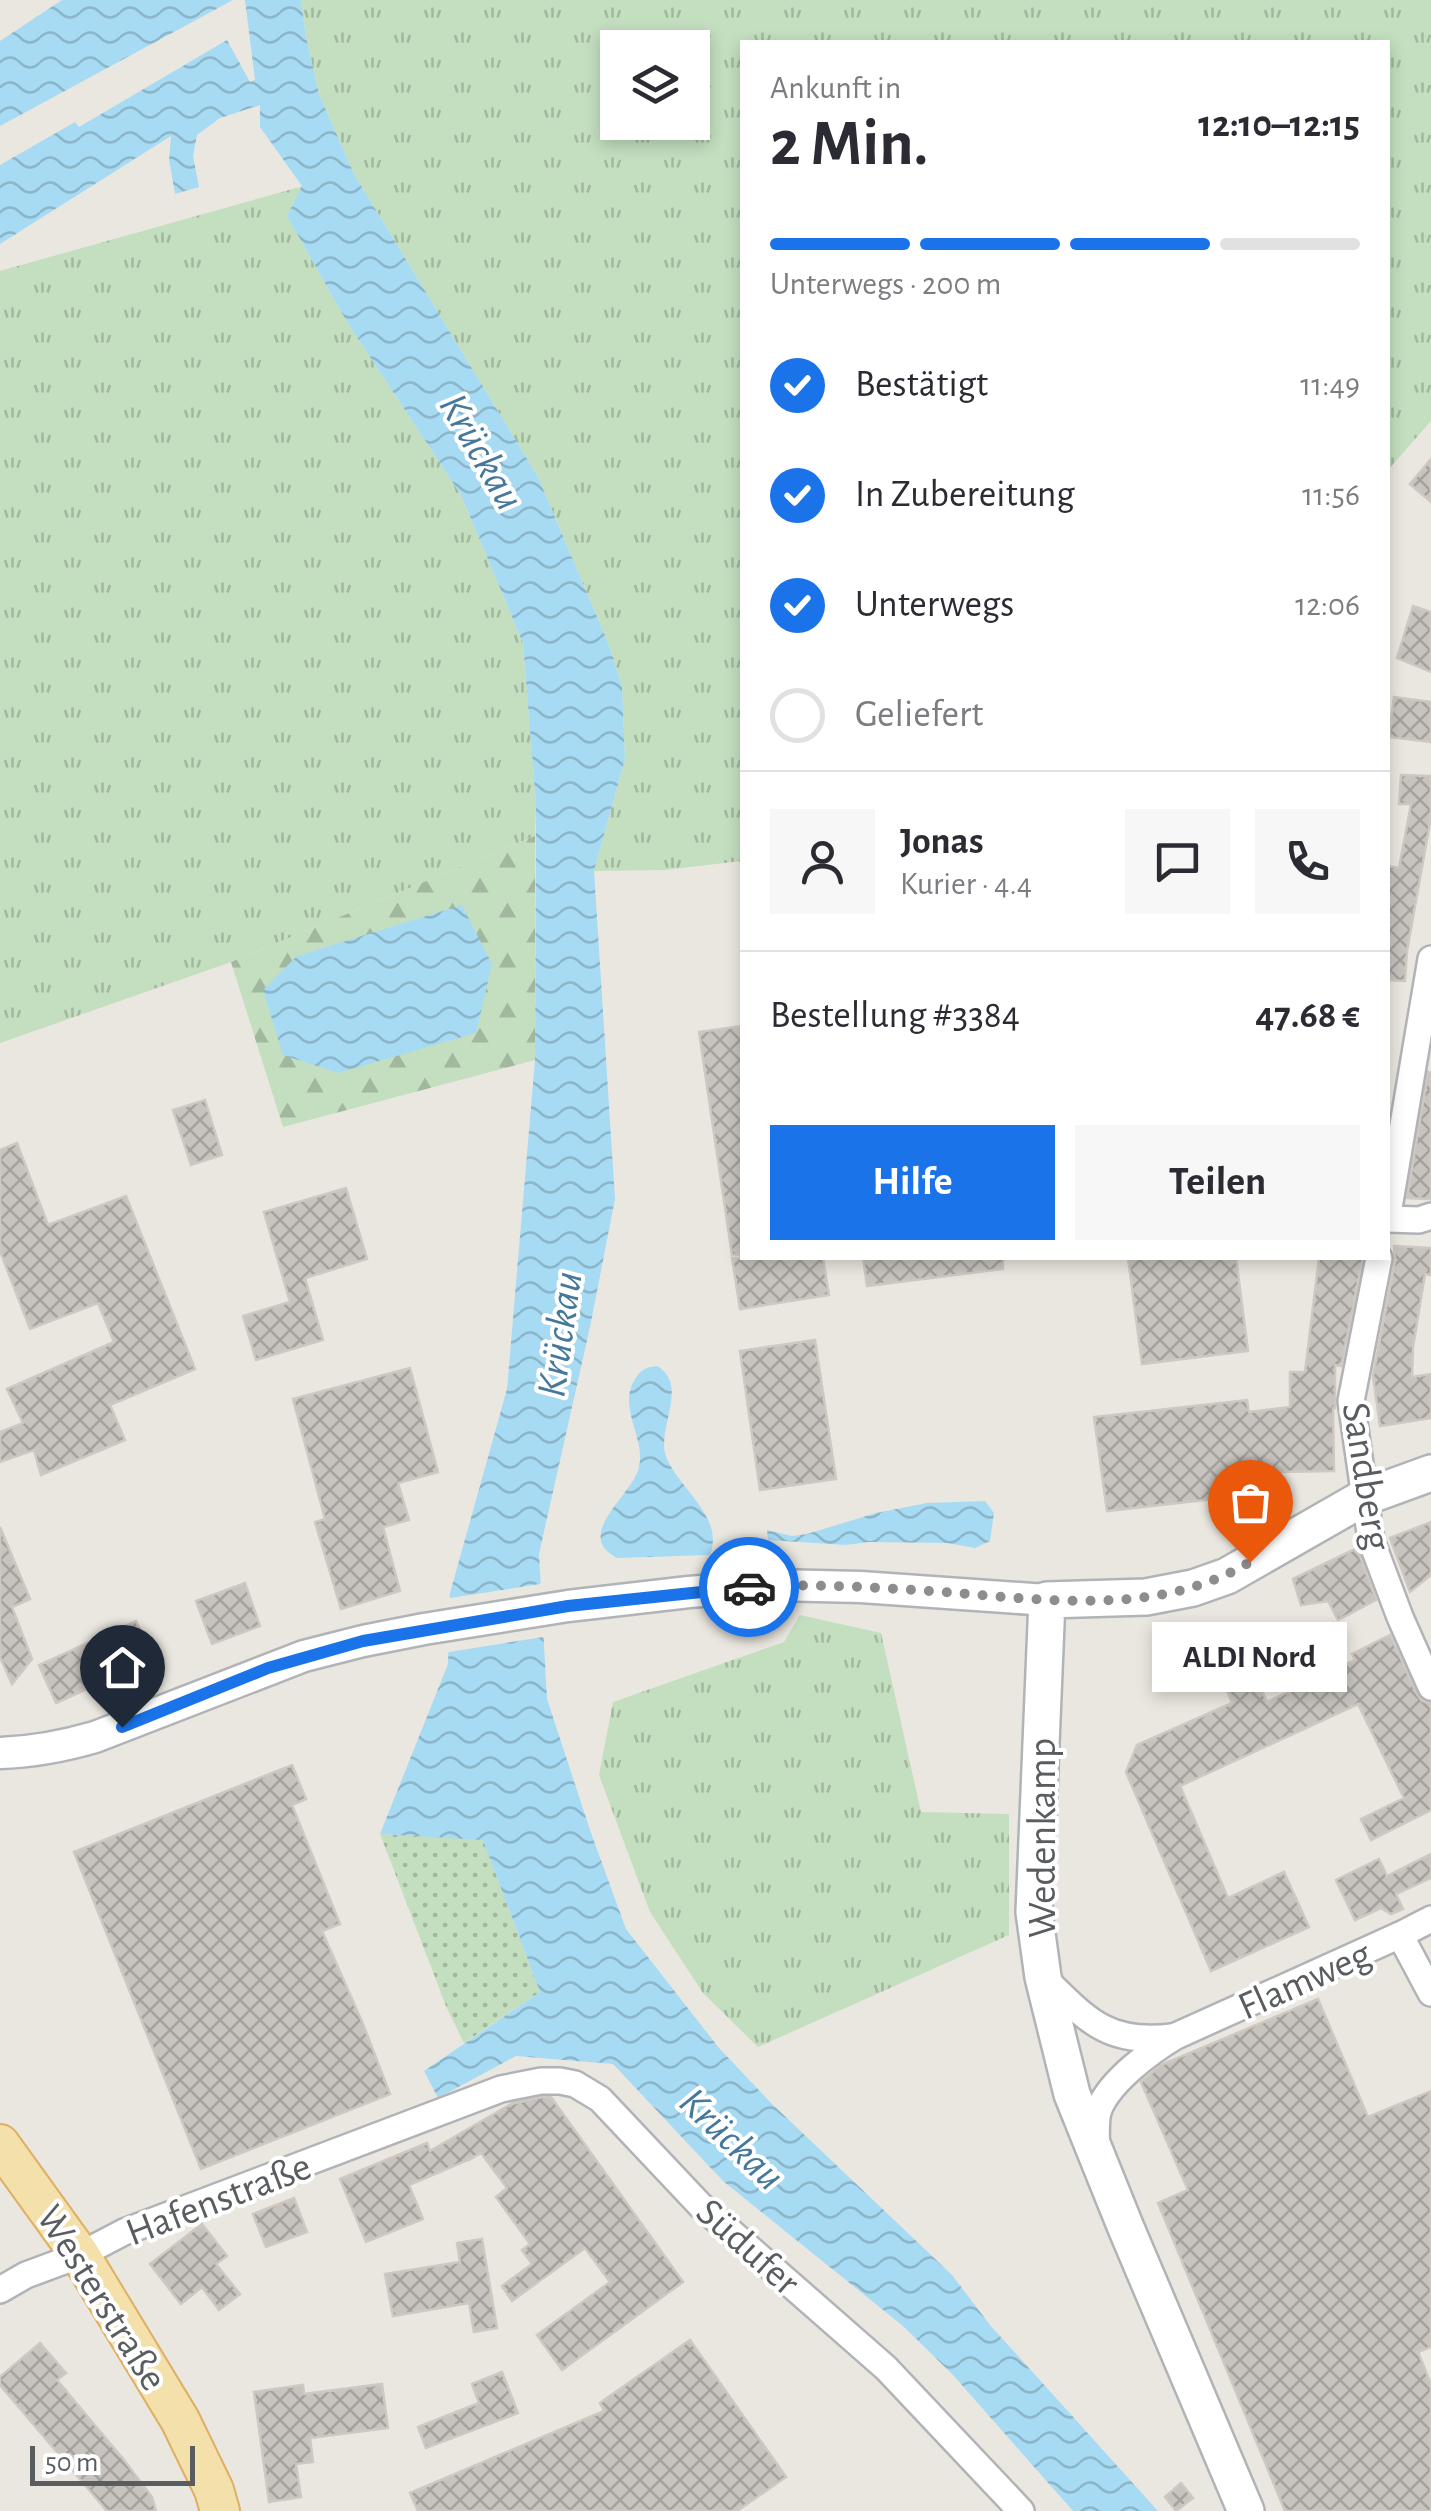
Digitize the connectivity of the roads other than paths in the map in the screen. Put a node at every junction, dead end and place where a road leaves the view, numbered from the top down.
1 (1431, 959) edge
2 (1390, 1205) edge
3 (1431, 1216) edge
4 (1390, 1217) edge
5 (1379, 1260) edge
6 (1431, 1472) edge
7 (1365, 1496) junction
8 (1047, 1600) junction
9 (1431, 1687) edge
10 (0, 1754) edge
11 (1431, 1918) edge
12 (1400, 1935) junction
13 (1043, 1977) junction
14 (1431, 1993) edge
15 (1176, 2036) junction
16 (439, 2114) joint
17 (0, 2144) edge
18 (1104, 2176) junction
19 (80, 2255) junction
20 (0, 2290) edge
21 (220, 2511) edge
22 (1021, 2511) edge
23 (1246, 2511) edge

1 - 2 street
3 - 4 street
5 - 7 street, Sandberg
6 - 7 main road
7 - 8 main road
7 - 9 street, Sandberg
8 - 10 street
8 - 13 main road, Wedenkamp
11 - 12 street, Flamweg
12 - 14 street
12 - 15 street, Flamweg
13 - 15 street, Flamweg
13 - 18 main road, Wedenkamp
15 - 18 street, Flamweg
16 - 19 street, Hafenstraße
16 - 22 street, Südufer
17 - 19 main road, Westerstraße
18 - 23 main road, Wedenkamp
19 - 20 street, Hafenstraße
19 - 21 main road, Westerstraße

